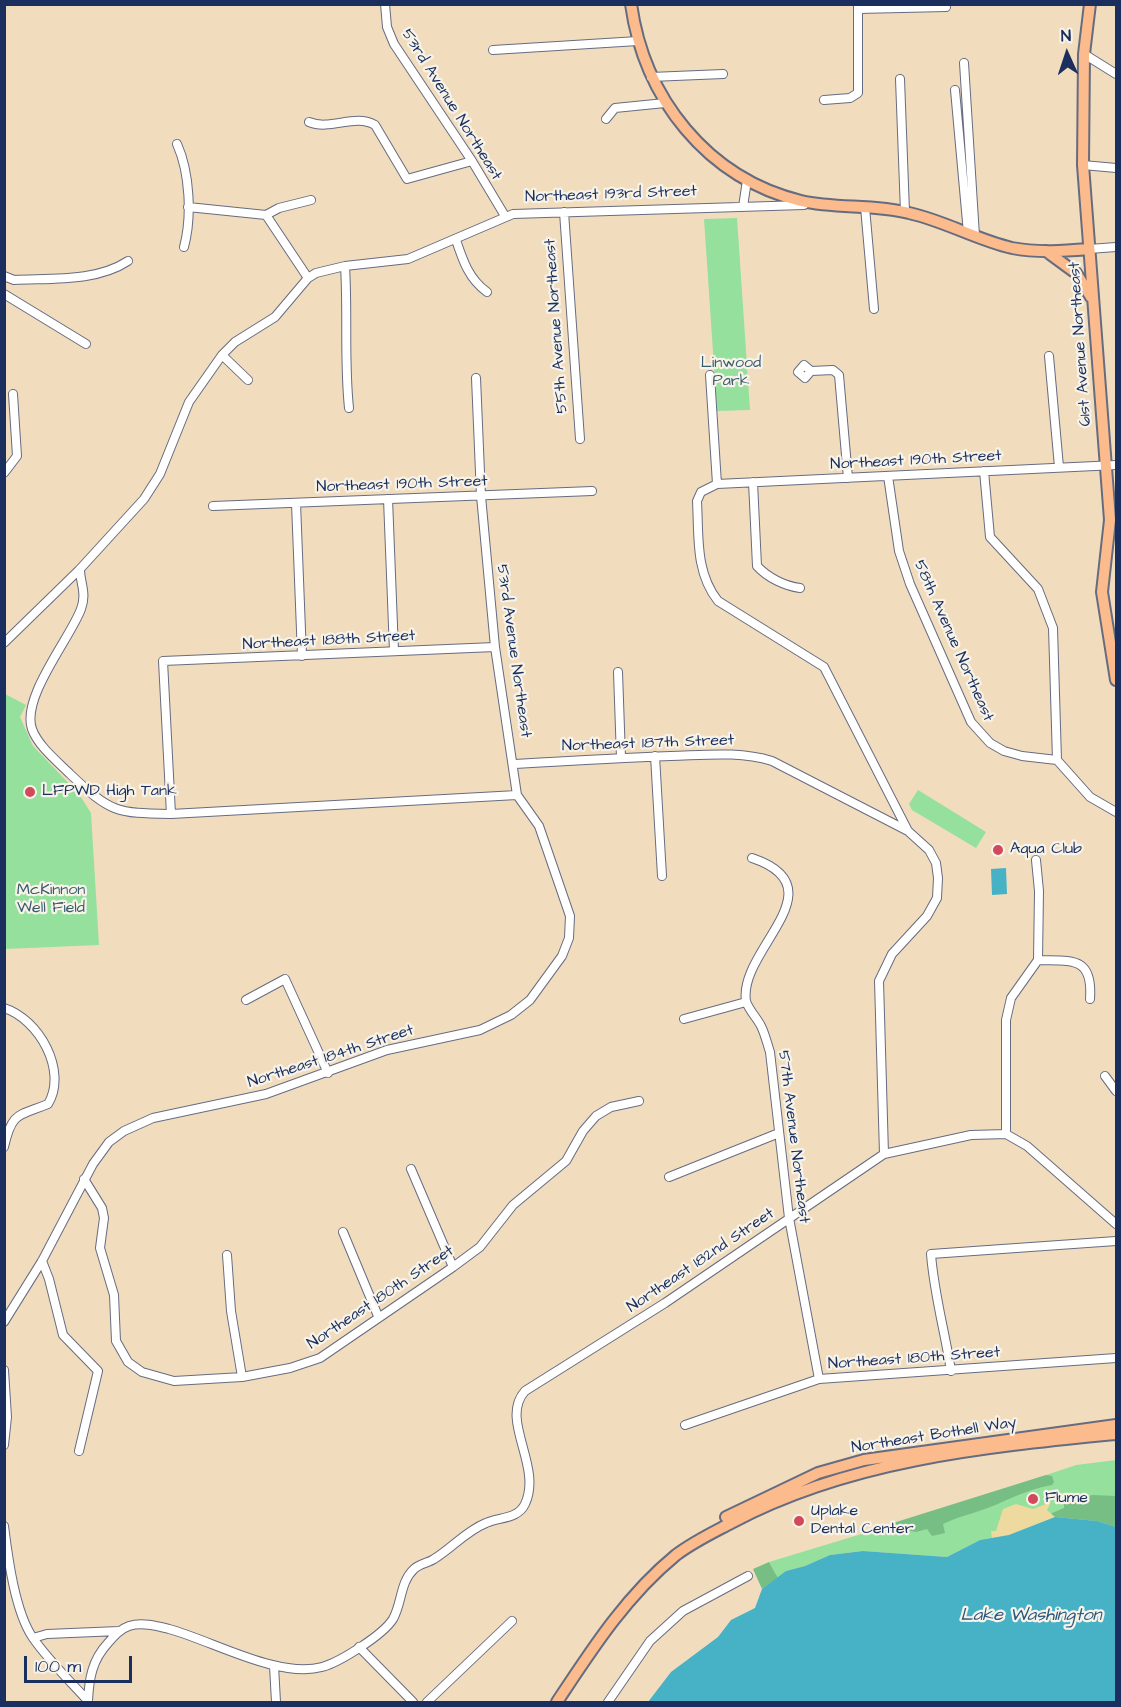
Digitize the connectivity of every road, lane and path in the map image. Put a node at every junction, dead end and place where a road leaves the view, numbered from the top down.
1 (385, 4) edge
2 (631, 4) edge
3 (1090, 4) edge
4 (858, 7) edge
5 (946, 8) dead end
6 (638, 41) junction
7 (493, 50) dead end
8 (1084, 54) junction
9 (964, 63) dead end
10 (723, 74) dead end
11 (1116, 74) edge
12 (651, 77) junction
13 (900, 79) dead end
14 (955, 90) dead end
15 (824, 100) dead end
16 (665, 103) junction
17 (606, 119) dead end
18 (309, 122) dead end
19 (177, 144) dead end
20 (472, 161) junction
21 (1083, 165) junction
22 (1116, 168) edge
23 (747, 180) junction
24 (311, 200) dead end
25 (819, 204) junction
26 (188, 207) junction
27 (743, 207) junction
28 (865, 207) junction
29 (564, 212) junction
30 (905, 212) junction
31 (266, 215) junction
32 (505, 216) junction
33 (971, 234) junction
34 (456, 240) junction
35 (184, 247) dead end
36 (1116, 247) edge
37 (1089, 249) junction
38 (1045, 251) junction
39 (128, 261) dead end
40 (345, 266) junction
41 (4, 276) edge
42 (308, 278) junction
43 (488, 292) dead end
44 (4, 294) edge
45 (1094, 302) junction
46 (874, 309) dead end
47 (86, 344) dead end
48 (222, 355) junction
49 (1049, 356) dead end
50 (811, 371) dead end
51 (710, 375) dead end
52 (476, 378) dead end
53 (248, 380) dead end
54 (13, 394) dead end
55 (349, 408) dead end
56 (580, 439) dead end
57 (1111, 465) edge
58 (1059, 467) junction
59 (984, 471) junction
60 (4, 473) edge
61 (888, 476) junction
62 (848, 477) junction
63 (753, 482) junction
64 (717, 484) junction
65 (592, 491) dead end
66 (481, 496) junction
67 (388, 499) junction
68 (296, 503) junction
69 (213, 506) dead end
70 (80, 569) junction
71 (800, 588) dead end
72 (4, 643) edge
73 (495, 647) junction
74 (394, 651) junction
75 (302, 656) junction
76 (618, 672) dead end
77 (1116, 680) edge
78 (656, 756) junction
79 (621, 758) junction
80 (1057, 760) junction
81 (515, 764) junction
82 (517, 795) junction
83 (1116, 812) edge
84 (171, 814) junction
85 (908, 831) junction
86 (752, 858) dead end
87 (1036, 860) dead end
88 (662, 876) dead end
89 (1038, 960) junction
90 (1090, 999) dead end
91 (246, 1000) dead end
92 (746, 1002) junction
93 (4, 1008) edge
94 (684, 1019) dead end
95 (328, 1073) junction
96 (1106, 1076) dead end
97 (1116, 1091) edge
98 (639, 1101) dead end
99 (779, 1134) junction
100 (1006, 1134) junction
101 (4, 1147) edge
102 (884, 1154) junction
103 (411, 1169) dead end
104 (669, 1177) dead end
105 (84, 1179) junction
106 (789, 1218) junction
107 (1116, 1224) edge
108 (343, 1232) dead end
109 (1116, 1241) edge
110 (227, 1255) dead end
111 (42, 1262) junction
112 (453, 1267) junction
113 (378, 1316) junction
114 (4, 1322) edge
115 (1116, 1358) edge
116 (4, 1370) edge
117 (951, 1371) junction
118 (242, 1377) junction
119 (819, 1379) junction
120 (685, 1425) dead end
121 (1116, 1425) edge
122 (1116, 1434) edge
123 (4, 1445) edge
124 (79, 1451) dead end
125 (4, 1526) edge
126 (5, 1533) edge
127 (702, 1537) junction
128 (748, 1576) dead end
129 (512, 1621) dead end
130 (119, 1631) junction
131 (33, 1638) junction
132 (359, 1647) junction
133 (274, 1666) junction
134 (89, 1702) edge
135 (276, 1702) edge
136 (412, 1702) edge
137 (427, 1702) edge
138 (557, 1702) edge
139 (608, 1702) edge

1 - 20 street, 53rd Avenue Northeast
2 - 6 main road
3 - 8 main road, 61st Avenue Northeast
4 - 5 street
4 - 15 street
6 - 7 street
6 - 12 main road
8 - 11 street
8 - 21 main road, 61st Avenue Northeast
9 - 33 street
10 - 12 street
12 - 16 main road
13 - 30 street
14 - 33 street
16 - 17 street
16 - 23 main road
18 - 20 street
19 - 26 street
20 - 32 street, 53rd Avenue Northeast
21 - 22 street
21 - 37 main road, 61st Avenue Northeast
23 - 25 main road
23 - 27 street
24 - 31 street
25 - 27 street, Northeast 193rd Street
25 - 28 main road, Northeast 193rd Street
26 - 31 street
26 - 35 street
27 - 29 street, Northeast 193rd Street
28 - 30 main road, Northeast 193rd Street
28 - 46 street
29 - 32 street, Northeast 193rd Street
29 - 56 street, 55th Avenue Northeast
30 - 33 main road, Northeast 193rd Street
31 - 42 street
32 - 34 street, Northeast 193rd Street
33 - 38 main road, Northeast 193rd Street
34 - 40 street, Northeast 193rd Street
34 - 43 street
36 - 37 street
37 - 38 main road, Northeast 193rd Street
37 - 45 main road, 61st Avenue Northeast
38 - 45 main road
39 - 41 street
40 - 42 street, Northeast 193rd Street
40 - 55 street
42 - 48 street, Northeast 193rd Street
44 - 47 street
45 - 57 main road, 61st Avenue Northeast
48 - 53 street
48 - 70 street, Northeast 193rd Street
49 - 58 street
50 - 62 street
51 - 64 street
52 - 66 street, 53rd Avenue Northeast
54 - 60 street
57 - 58 street, Northeast 190th Street
57 - 77 main road, 61st Avenue Northeast
58 - 59 street, Northeast 190th Street
59 - 61 street, Northeast 190th Street
59 - 80 street
61 - 62 street, Northeast 190th Street
61 - 80 street, 58th Avenue Northeast
62 - 63 street, Northeast 190th Street
63 - 64 street, Northeast 190th Street
63 - 71 street
64 - 85 street
65 - 66 street, Northeast 190th Street
66 - 67 street, Northeast 190th Street
66 - 73 street, 53rd Avenue Northeast
67 - 68 street, Northeast 190th Street
67 - 74 street
68 - 69 street, Northeast 190th Street
68 - 75 street
70 - 72 street, Northeast 193rd Street
70 - 84 street
73 - 74 street, Northeast 188th Street
73 - 81 street, 53rd Avenue Northeast
74 - 75 street, Northeast 188th Street
75 - 84 street, Northeast 188th Street
76 - 79 street
78 - 79 street, Northeast 187th Street
78 - 85 street, Northeast 187th Street
78 - 88 street
79 - 81 street, Northeast 187th Street
80 - 83 street
81 - 82 street, 53rd Avenue Northeast
82 - 84 street
82 - 95 street, Northeast 184th Street
85 - 102 street
86 - 92 street
87 - 89 street
89 - 90 street
89 - 100 street
91 - 95 street
92 - 94 street
92 - 99 street, 57th Avenue Northeast
93 - 101 street
95 - 105 street, Northeast 184th Street
96 - 97 street
98 - 112 street, Northeast 180th Street
99 - 104 street
99 - 106 street, 57th Avenue Northeast
100 - 102 street, Northeast 182nd Street
100 - 107 street
102 - 106 street, Northeast 182nd Street
103 - 112 street
105 - 111 street, Northeast 184th Street
105 - 118 street, Northeast 180th Street
106 - 119 street, 57th Avenue Northeast
106 - 132 street, Northeast 182nd Street
108 - 113 street
109 - 117 street
110 - 118 street
111 - 114 street, Northeast 184th Street
111 - 124 street
112 - 113 street, Northeast 180th Street
113 - 118 street, Northeast 180th Street
115 - 117 street, Northeast 180th Street
116 - 123 street
117 - 119 street, Northeast 180th Street
119 - 120 street, Northeast 180th Street
121 - 127 main road, Northeast Bothell Way
122 - 127 main road, Northeast Bothell Way
125 - 126 street
126 - 131 street
127 - 138 main road, Northeast Bothell Way
128 - 139 street
129 - 137 street
130 - 131 street
130 - 133 street
130 - 134 street
131 - 134 street
132 - 133 street
132 - 136 street
133 - 135 street

